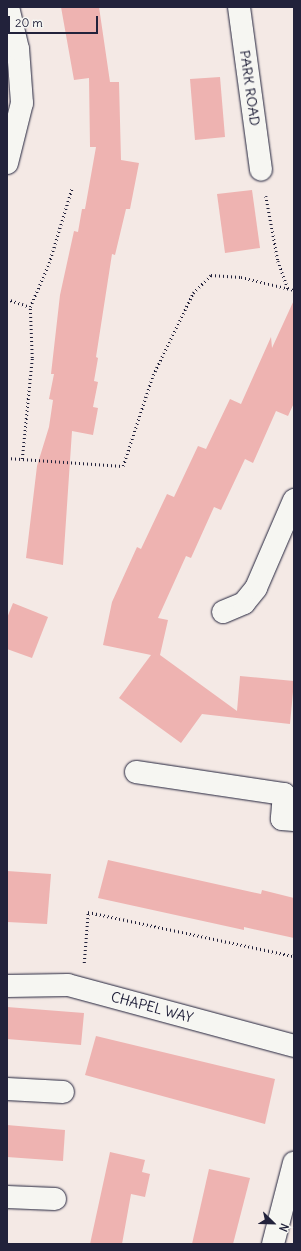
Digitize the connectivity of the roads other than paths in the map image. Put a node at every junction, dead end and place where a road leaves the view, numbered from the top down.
1 (8, 7) edge
2 (239, 7) edge
3 (7, 163) edge
4 (261, 170) road end
5 (294, 500) edge
6 (223, 612) dead end
7 (136, 772) dead end
8 (294, 820) edge
9 (7, 986) edge
10 (294, 1046) edge
11 (7, 1089) edge
12 (62, 1092) dead end
13 (294, 1163) edge
14 (7, 1197) edge
15 (55, 1199) dead end
16 (273, 1244) edge

1 - 3 street
2 - 4 street, PARK ROAD
5 - 6 street
7 - 8 street
9 - 10 street, CHAPEL WAY
11 - 12 street
13 - 16 street
14 - 15 street

